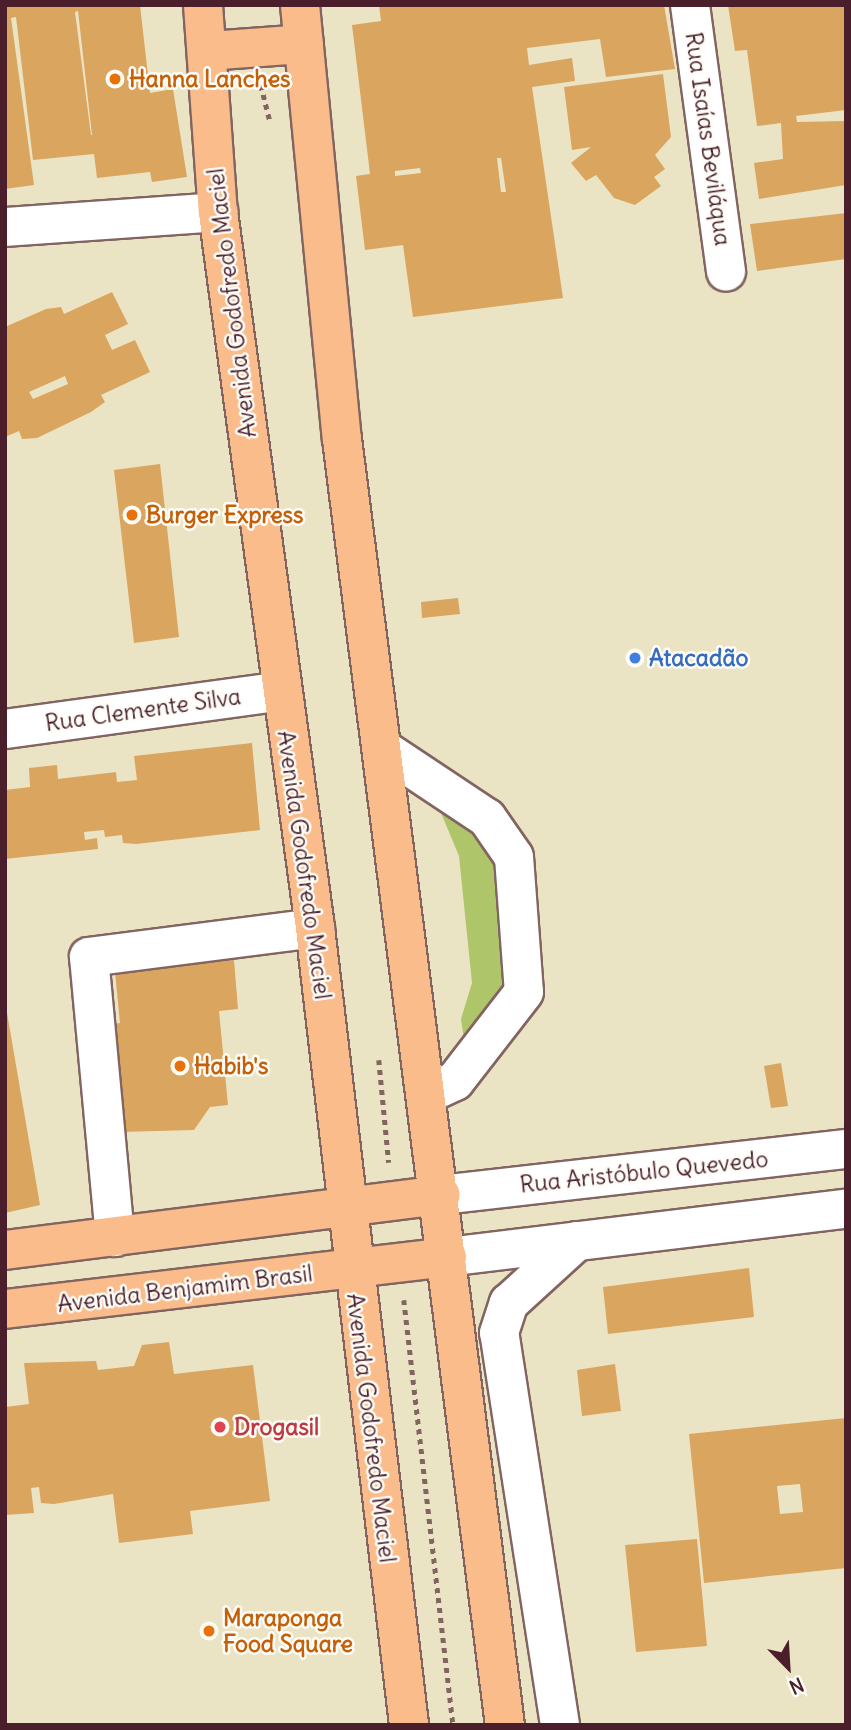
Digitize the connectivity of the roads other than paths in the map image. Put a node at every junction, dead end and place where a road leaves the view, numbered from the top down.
1 (203, 5) edge
2 (300, 5) edge
3 (690, 5) edge
4 (304, 44) junction
5 (208, 51) junction
6 (218, 212) junction
7 (5, 227) edge
8 (726, 272) dead end
9 (281, 691) junction
10 (5, 729) edge
11 (386, 751) junction
12 (315, 928) junction
13 (429, 1093) junction
14 (846, 1149) edge
15 (441, 1195) junction
16 (345, 1208) junction
17 (846, 1209) edge
18 (114, 1237) junction
19 (577, 1241) junction
20 (5, 1250) edge
21 (447, 1257) junction
22 (350, 1269) junction
23 (5, 1309) edge
24 (409, 1725) edge
25 (505, 1725) edge
26 (560, 1725) edge

1 - 5 main road, Avenida Godofredo Maciel
2 - 4 main road
3 - 8 street, Rua Isaías Beviláqua
4 - 5 main road
4 - 11 main road
5 - 6 main road, Avenida Godofredo Maciel
6 - 7 street
6 - 9 main road, Avenida Godofredo Maciel
9 - 10 street, Rua Clemente Silva
9 - 12 main road, Avenida Godofredo Maciel
11 - 13 main road
11 - 13 street
12 - 16 main road, Avenida Godofredo Maciel
12 - 18 street
13 - 15 main road
14 - 15 street, Rua Aristóbulo Quevedo
15 - 16 main road
15 - 21 main road
16 - 18 main road
16 - 22 main road, Avenida Godofredo Maciel
17 - 19 street
18 - 20 main road
19 - 21 street
19 - 26 street
21 - 22 main road, Avenida Benjamim Brasil
21 - 25 main road
22 - 23 main road, Avenida Benjamim Brasil
22 - 24 main road, Avenida Godofredo Maciel

